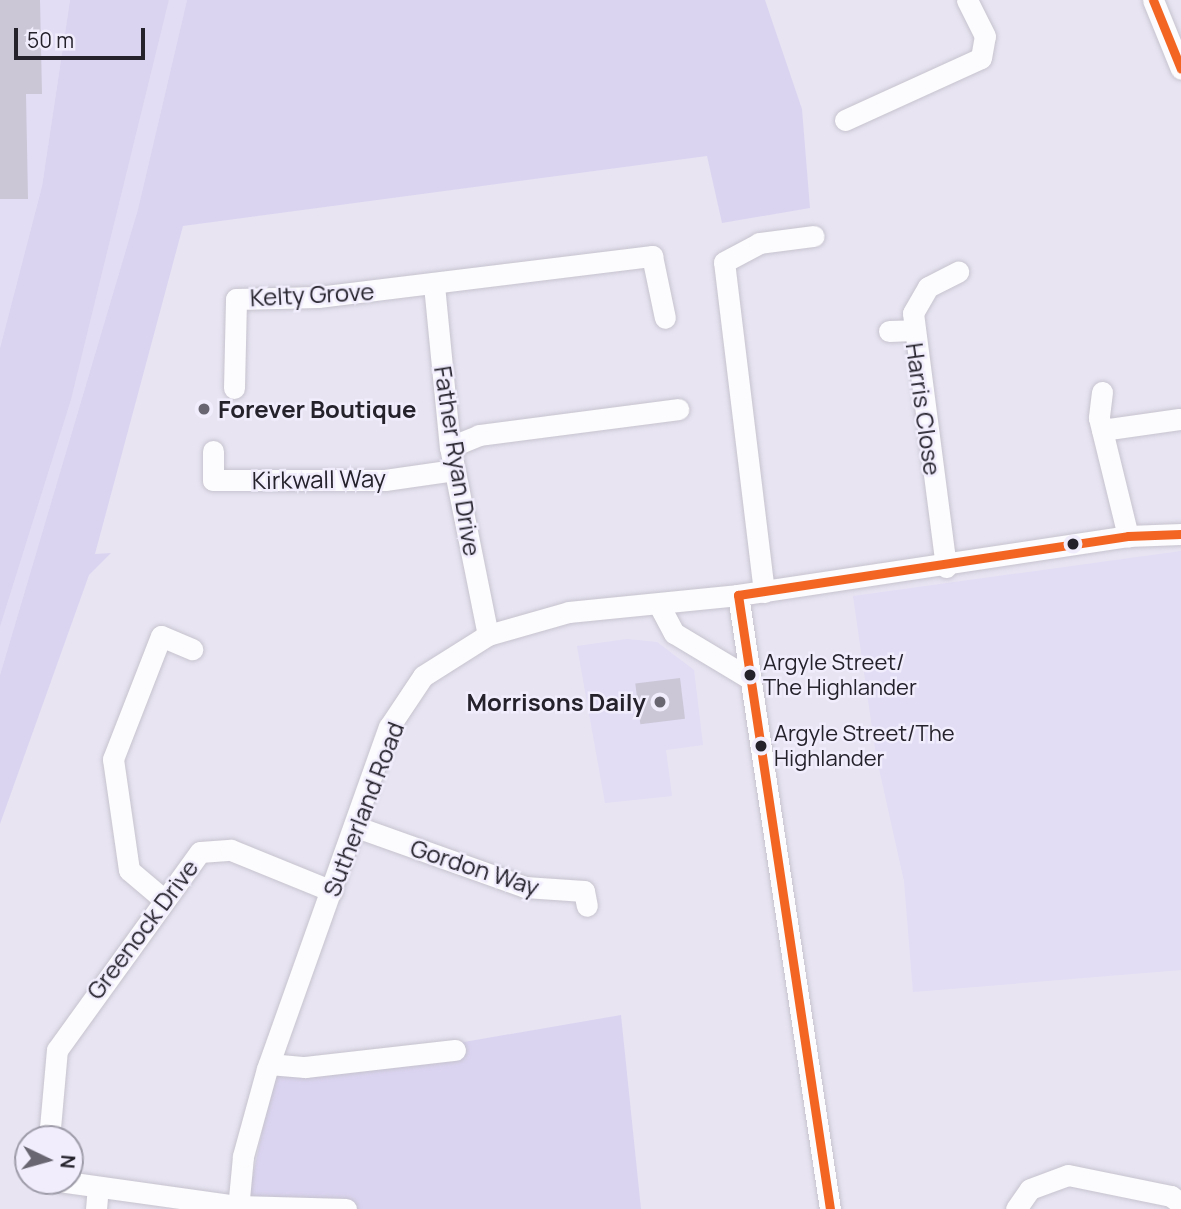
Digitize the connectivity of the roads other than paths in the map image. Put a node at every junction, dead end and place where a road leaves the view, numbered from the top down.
1 (967, 0) edge
2 (1153, 0) edge
3 (1181, 69) edge
4 (845, 120) dead end
5 (814, 236) dead end
6 (958, 272) dead end
7 (434, 285) junction
8 (665, 318) dead end
9 (914, 330) junction
10 (889, 331) dead end
11 (234, 388) dead end
12 (1101, 392) dead end
13 (678, 410) dead end
14 (1179, 419) dead end
15 (1102, 430) junction
16 (450, 447) junction
17 (213, 451) dead end
18 (454, 470) junction
19 (1181, 534) edge
20 (1128, 536) junction
21 (946, 567) junction
22 (764, 592) junction
23 (738, 595) junction
24 (659, 605) junction
25 (488, 635) junction
26 (192, 649) dead end
27 (749, 678) junction
28 (354, 826) junction
29 (332, 891) junction
30 (162, 898) junction
31 (587, 906) dead end
32 (455, 1050) dead end
33 (269, 1064) junction
34 (50, 1125) edge
35 (84, 1185) edge
36 (98, 1187) junction
37 (1181, 1204) edge
38 (238, 1207) edge
39 (96, 1209) edge
40 (346, 1209) edge
41 (830, 1209) edge
42 (1016, 1209) edge

1 - 4 street
2 - 3 street
5 - 22 street
6 - 9 street, Harris Close
7 - 8 street
7 - 11 street, Kelty Grove
7 - 16 street, Father Ryan Drive
9 - 10 street
9 - 21 street, Harris Close
12 - 15 street
13 - 16 street
14 - 15 street
15 - 20 street
16 - 18 street, Father Ryan Drive
17 - 18 street, Kirkwall Way
18 - 25 street, Father Ryan Drive
19 - 20 street, Sutherland Road
20 - 21 street, Sutherland Road
21 - 22 street, Sutherland Road
22 - 23 street, Sutherland Road
23 - 24 street, Sutherland Road
23 - 27 street
24 - 25 street, Sutherland Road
24 - 27 street
25 - 28 street, Sutherland Road
26 - 30 street
27 - 41 street
28 - 29 street, Sutherland Road
28 - 31 street, Gordon Way
29 - 30 street, Greenock Drive
29 - 33 street, Sutherland Road
30 - 34 street, Greenock Drive
32 - 33 street
33 - 38 street, Sutherland Road
35 - 36 street
36 - 38 street
36 - 39 street
37 - 42 street
38 - 40 street

